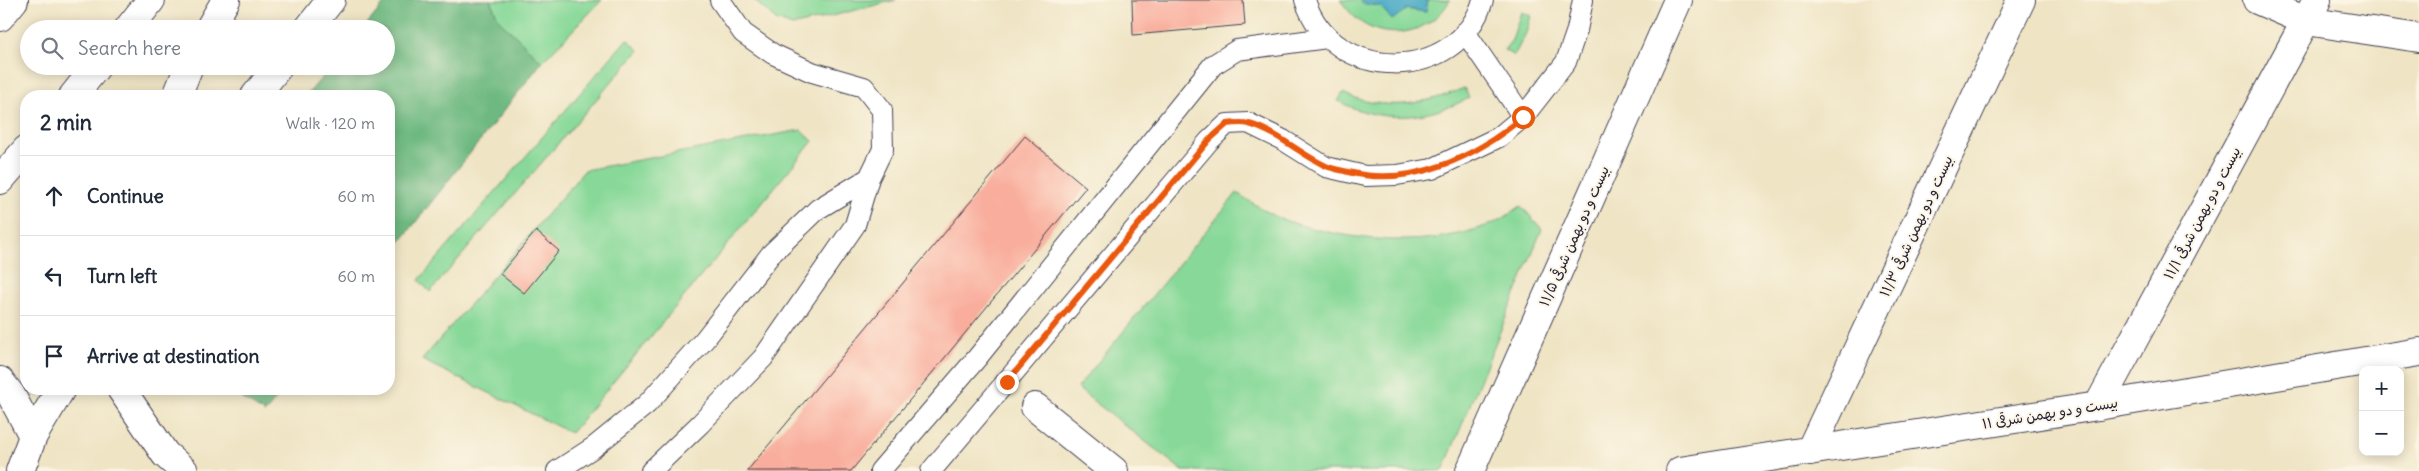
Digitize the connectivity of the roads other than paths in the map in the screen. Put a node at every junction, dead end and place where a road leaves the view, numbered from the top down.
1 (14, 0) edge
2 (151, 0) edge
3 (226, 0) edge
4 (331, 0) edge
5 (720, 0) edge
6 (1305, 0) edge
7 (1483, 0) edge
8 (1583, 0) edge
9 (1678, 0) edge
10 (2021, 0) edge
11 (2257, 0) edge
12 (2311, 11) edge
13 (0, 17) edge
14 (135, 20) edge
15 (214, 20) edge
16 (315, 20) edge
17 (1465, 32) junction
18 (1327, 38) junction
19 (2419, 38) edge
20 (90, 75) edge
21 (185, 75) edge
22 (272, 75) edge
23 (78, 90) edge
24 (179, 90) edge
25 (261, 90) edge
26 (1523, 117) junction
27 (20, 157) edge
28 (869, 178) junction
29 (0, 180) edge
30 (2419, 352) edge
31 (0, 381) edge
32 (57, 395) edge
33 (125, 395) edge
34 (2098, 406) junction
35 (1035, 407) dead end
36 (32, 436) junction
37 (1810, 451) junction
38 (20, 471) edge
39 (184, 471) edge
40 (556, 471) edge
41 (651, 471) edge
42 (880, 471) edge
43 (931, 471) edge
44 (1114, 471) edge
45 (1470, 471) edge
46 (1680, 471) edge

1 - 13 main road
2 - 14 main road
3 - 15 main road
4 - 16 main road
5 - 28 lane
6 - 18 lane
7 - 17 lane
8 - 26 lane
9 - 45 main road, بیست و دو بهمن شرقی ۱۱/۵
10 - 37 main road, بیست و دو بهمن شرقی ۱۱/۳
11 - 12 main road
12 - 19 main road
12 - 34 main road, بیست و دو بهمن شرقی ۱۱/۱
17 - 18 lane
17 - 26 lane
18 - 42 lane
20 - 23 main road
21 - 24 main road
22 - 25 main road
26 - 43 lane
27 - 29 main road
28 - 40 lane
28 - 41 lane
30 - 34 main road, بیست و دو بهمن شرقی ۱۱
31 - 36 main road
32 - 36 main road
33 - 39 main road
34 - 37 main road, بیست و دو بهمن شرقی ۱۱
35 - 44 main road
36 - 38 main road
37 - 46 main road, بیست و دو بهمن شرقی ۱۱

